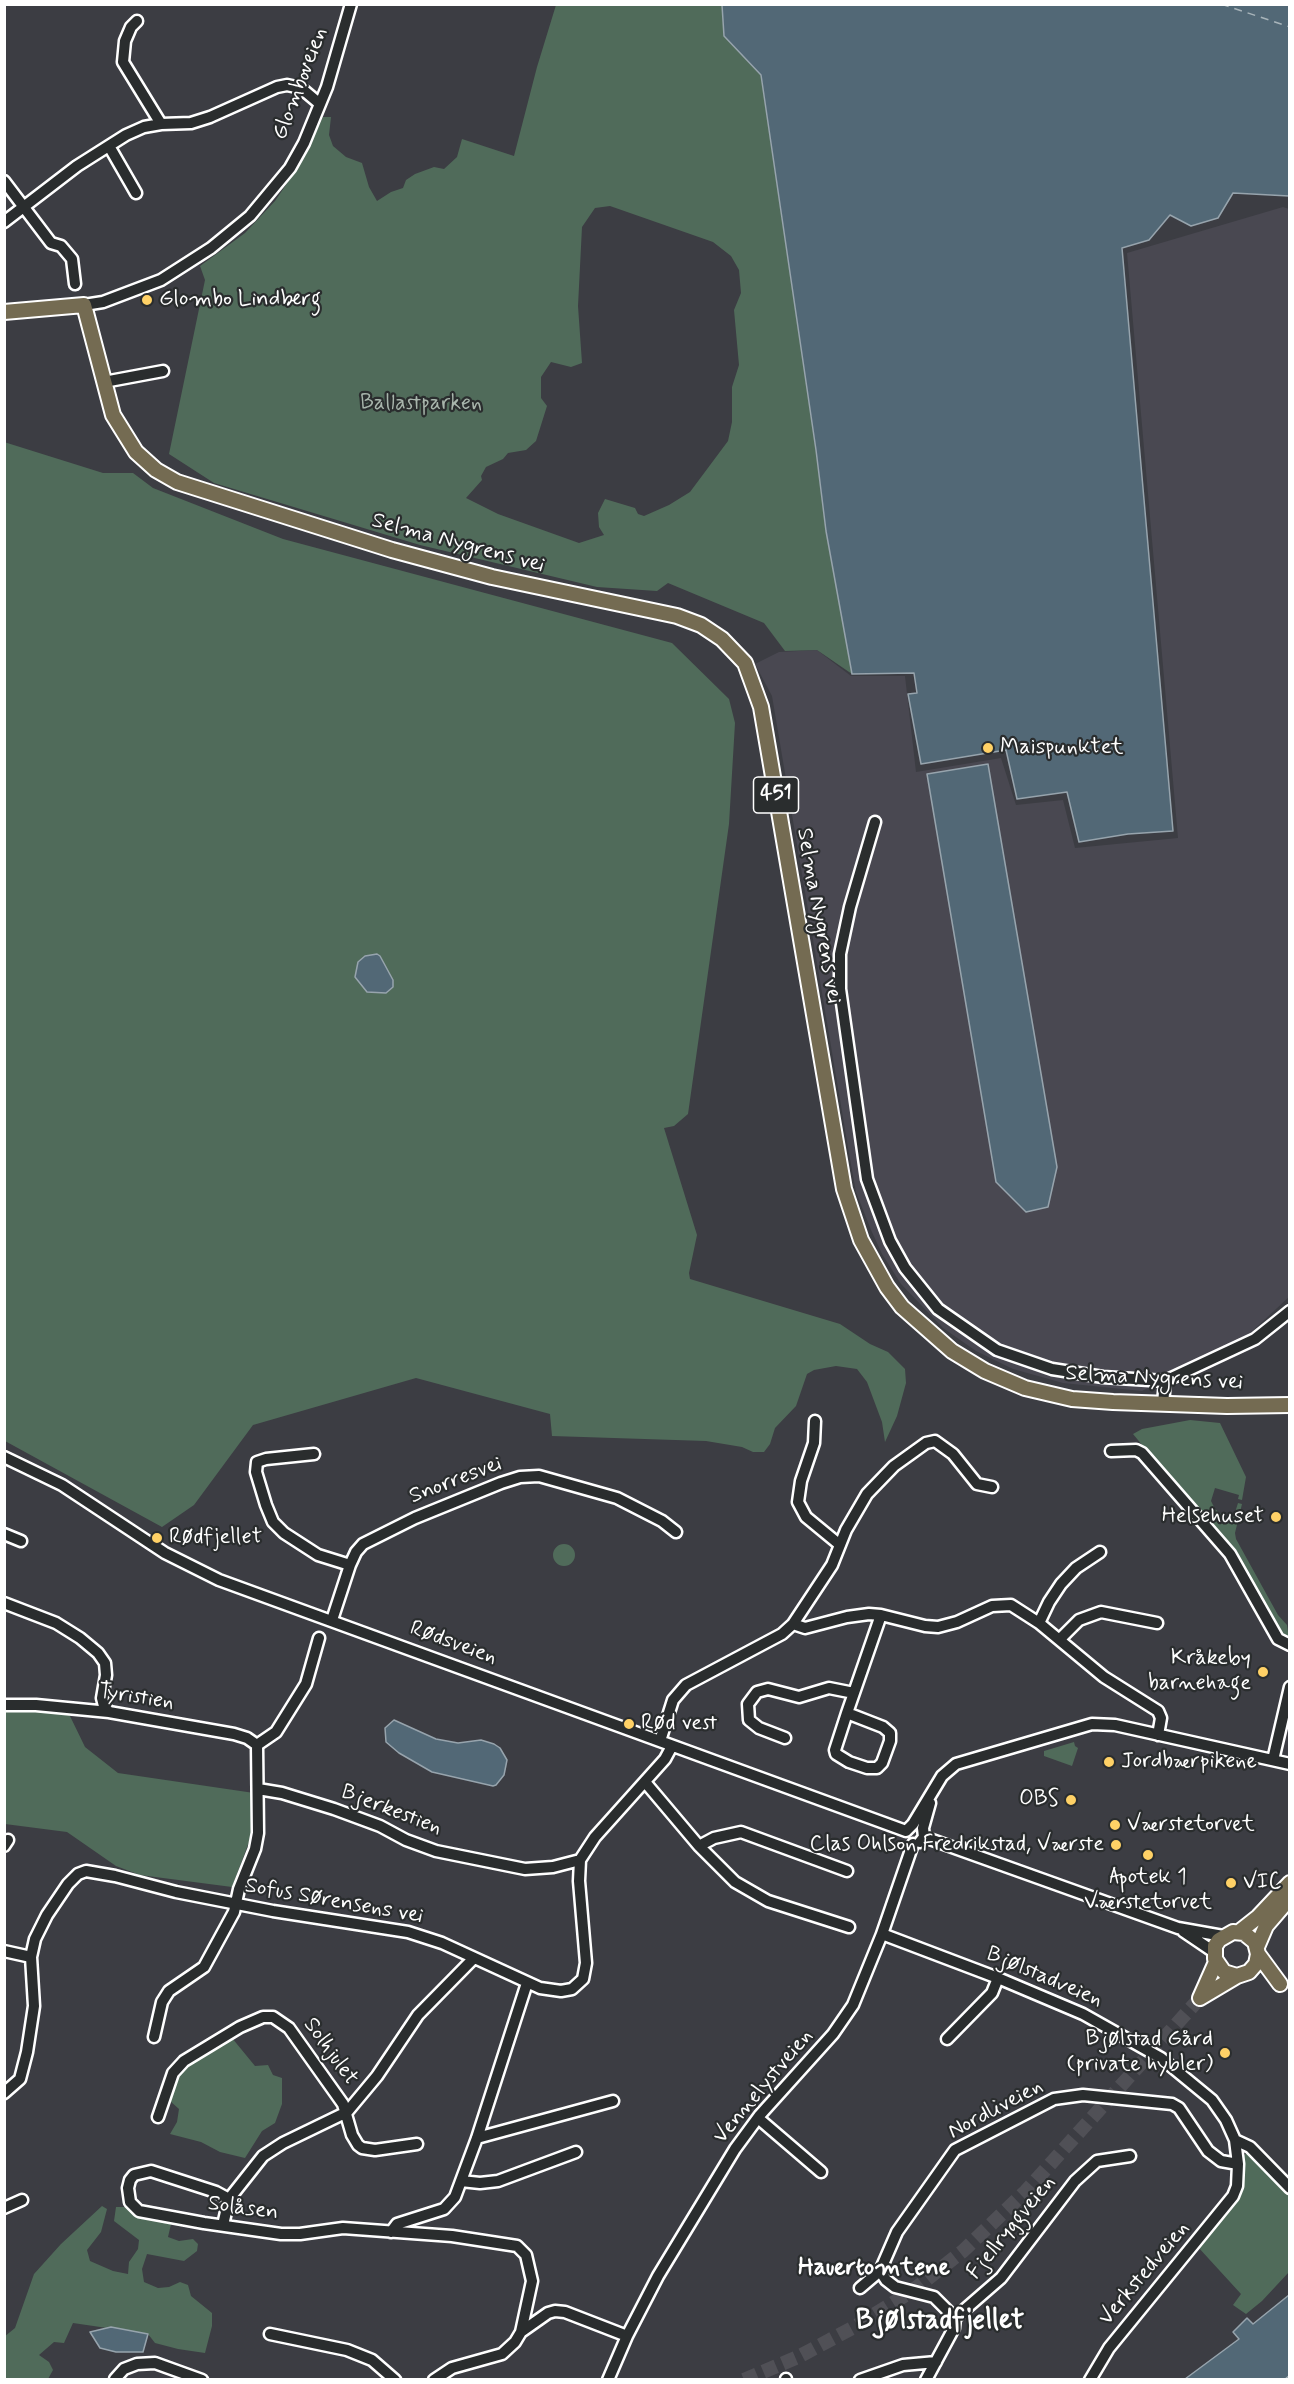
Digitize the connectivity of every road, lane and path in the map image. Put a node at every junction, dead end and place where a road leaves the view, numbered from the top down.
1 (351, 4) edge
2 (137, 21) dead end
3 (320, 104) junction
4 (161, 124) junction
5 (109, 146) junction
6 (4, 181) edge
7 (136, 193) dead end
8 (24, 206) junction
9 (4, 222) edge
10 (75, 284) dead end
11 (84, 305) junction
12 (4, 312) edge
13 (163, 371) dead end
14 (104, 382) junction
15 (875, 822) dead end
16 (1290, 1311) edge
17 (1165, 1381) junction
18 (1162, 1404) junction
19 (1290, 1405) edge
20 (815, 1421) dead end
21 (1111, 1451) dead end
22 (314, 1454) dead end
23 (4, 1457) edge
24 (992, 1487) dead end
25 (676, 1532) dead end
26 (4, 1534) edge
27 (21, 1541) dead end
28 (840, 1545) junction
29 (1100, 1552) dead end
30 (350, 1565) junction
31 (4, 1603) edge
32 (880, 1615) junction
33 (332, 1620) junction
34 (1040, 1623) junction
35 (1157, 1623) dead end
36 (793, 1624) junction
37 (319, 1638) dead end
38 (1060, 1639) junction
39 (1290, 1646) edge
40 (1290, 1687) edge
41 (854, 1693) junction
42 (4, 1705) edge
43 (109, 1712) junction
44 (847, 1713) junction
45 (1158, 1735) junction
46 (785, 1738) dead end
47 (660, 1741) junction
48 (257, 1745) junction
49 (672, 1746) junction
50 (1273, 1760) junction
51 (1290, 1764) edge
52 (645, 1782) junction
53 (258, 1789) junction
54 (916, 1830) junction
55 (699, 1846) junction
56 (580, 1860) junction
57 (847, 1871) dead end
58 (1290, 1882) edge
59 (1290, 1898) edge
60 (236, 1904) junction
61 (849, 1927) dead end
62 (1178, 1928) junction
63 (1239, 1932) junction
64 (882, 1934) junction
65 (1223, 1936) junction
66 (1258, 1950) junction
67 (4, 1951) edge
68 (31, 1957) junction
69 (1215, 1957) junction
70 (474, 1958) junction
71 (1243, 1974) junction
72 (998, 1978) junction
73 (527, 1983) junction
74 (154, 2037) dead end
75 (946, 2039) dead end
76 (4, 2093) edge
77 (613, 2101) dead end
78 (347, 2112) junction
79 (158, 2117) dead end
80 (758, 2118) junction
81 (477, 2138) junction
82 (1235, 2140) junction
83 (417, 2144) dead end
84 (576, 2152) dead end
85 (1130, 2156) dead end
86 (1238, 2164) junction
87 (821, 2172) dead end
88 (461, 2181) junction
89 (1290, 2187) edge
90 (1233, 2196) joint
91 (229, 2199) junction
92 (22, 2200) dead end
93 (4, 2208) edge
94 (224, 2225) junction
95 (391, 2232) junction
96 (880, 2271) junction
97 (860, 2288) dead end
98 (955, 2318) junction
99 (521, 2332) junction
100 (270, 2334) dead end
101 (627, 2336) junction
102 (936, 2362) junction
103 (115, 2379) edge
104 (202, 2379) edge
105 (395, 2379) edge
106 (434, 2379) edge
107 (608, 2379) edge
108 (860, 2379) edge
109 (926, 2379) edge
110 (1089, 2379) edge

1 - 3 street, Glomboveien
2 - 4 street
3 - 4 street
3 - 11 street, Glomboveien
4 - 5 street
5 - 7 street
5 - 8 street
6 - 8 street
8 - 9 street
8 - 10 street
11 - 12 main road, Glomboveien
11 - 14 main road, Selma Nygrens vei / 451
13 - 14 street
14 - 18 main road, Selma Nygrens vei / 451
15 - 17 street
16 - 17 street
17 - 18 street
18 - 19 main road, Selma Nygrens vei / 451
20 - 28 street
21 - 39 street
22 - 30 street
23 - 33 street, Rødsveien
24 - 28 street
25 - 30 street, Snorresvei
26 - 27 street
28 - 36 street
29 - 34 street
30 - 33 street, Snorresvei
31 - 43 street
32 - 34 street
32 - 36 street
32 - 41 street
33 - 47 street, Rødsveien
34 - 38 street
35 - 38 street
36 - 47 street
37 - 48 street
38 - 45 street
40 - 50 street
41 - 44 street
41 - 46 street
42 - 43 street, Tyristien
43 - 48 street, Tyristien
44 - 44 street
45 - 50 street
45 - 54 street
47 - 49 street, Rødsveien
48 - 53 street
49 - 52 street
49 - 54 street, Rødsveien
50 - 51 street
52 - 55 street
52 - 56 street
53 - 56 street, Bjerkestien
53 - 60 street
54 - 62 street, Rødsveien
54 - 64 street, Vennelystveien
55 - 57 street
55 - 61 street
56 - 73 street, Sofus Sørensens vei
58 - 63 main road
59 - 66 main road
60 - 68 street, Sofus Sørensens vei
60 - 70 street, Sofus Sørensens vei
60 - 74 street
62 - 65 street
62 - 69 street
63 - 65 main road
63 - 66 main road
64 - 72 street, Bjølstadveien
64 - 80 street, Vennelystveien
65 - 69 main road
66 - 71 main road
66 - 71 main road
67 - 68 street
68 - 76 street
69 - 71 main road
69 - 71 main road
70 - 73 street, Sofus Sørensens vei
70 - 78 street
72 - 75 street
72 - 82 street, Bjølstadveien
73 - 81 street
77 - 81 street
78 - 79 street, Solhjulet
78 - 83 street, Solhjulet
78 - 91 street
80 - 87 street
80 - 101 street, Vennelystveien
81 - 88 street
82 - 86 street, Bjølstadveien
82 - 89 street
84 - 88 street
85 - 98 street, Fjellryggveien
86 - 90 street, Bjølstadveien
86 - 96 street, Nordliveien
88 - 95 street
90 - 110 street, Verkstedveien
91 - 94 street
91 - 94 street, Solåsen
92 - 93 street
94 - 95 street, Solåsen
95 - 99 street, Solåsen
96 - 97 street, Nordliveien
96 - 98 street
98 - 102 street, Fjellryggveien
99 - 101 street
99 - 106 street
100 - 105 street
101 - 107 street, Vennelystveien
102 - 108 street
102 - 109 street, Fjellryggveien
103 - 104 street

